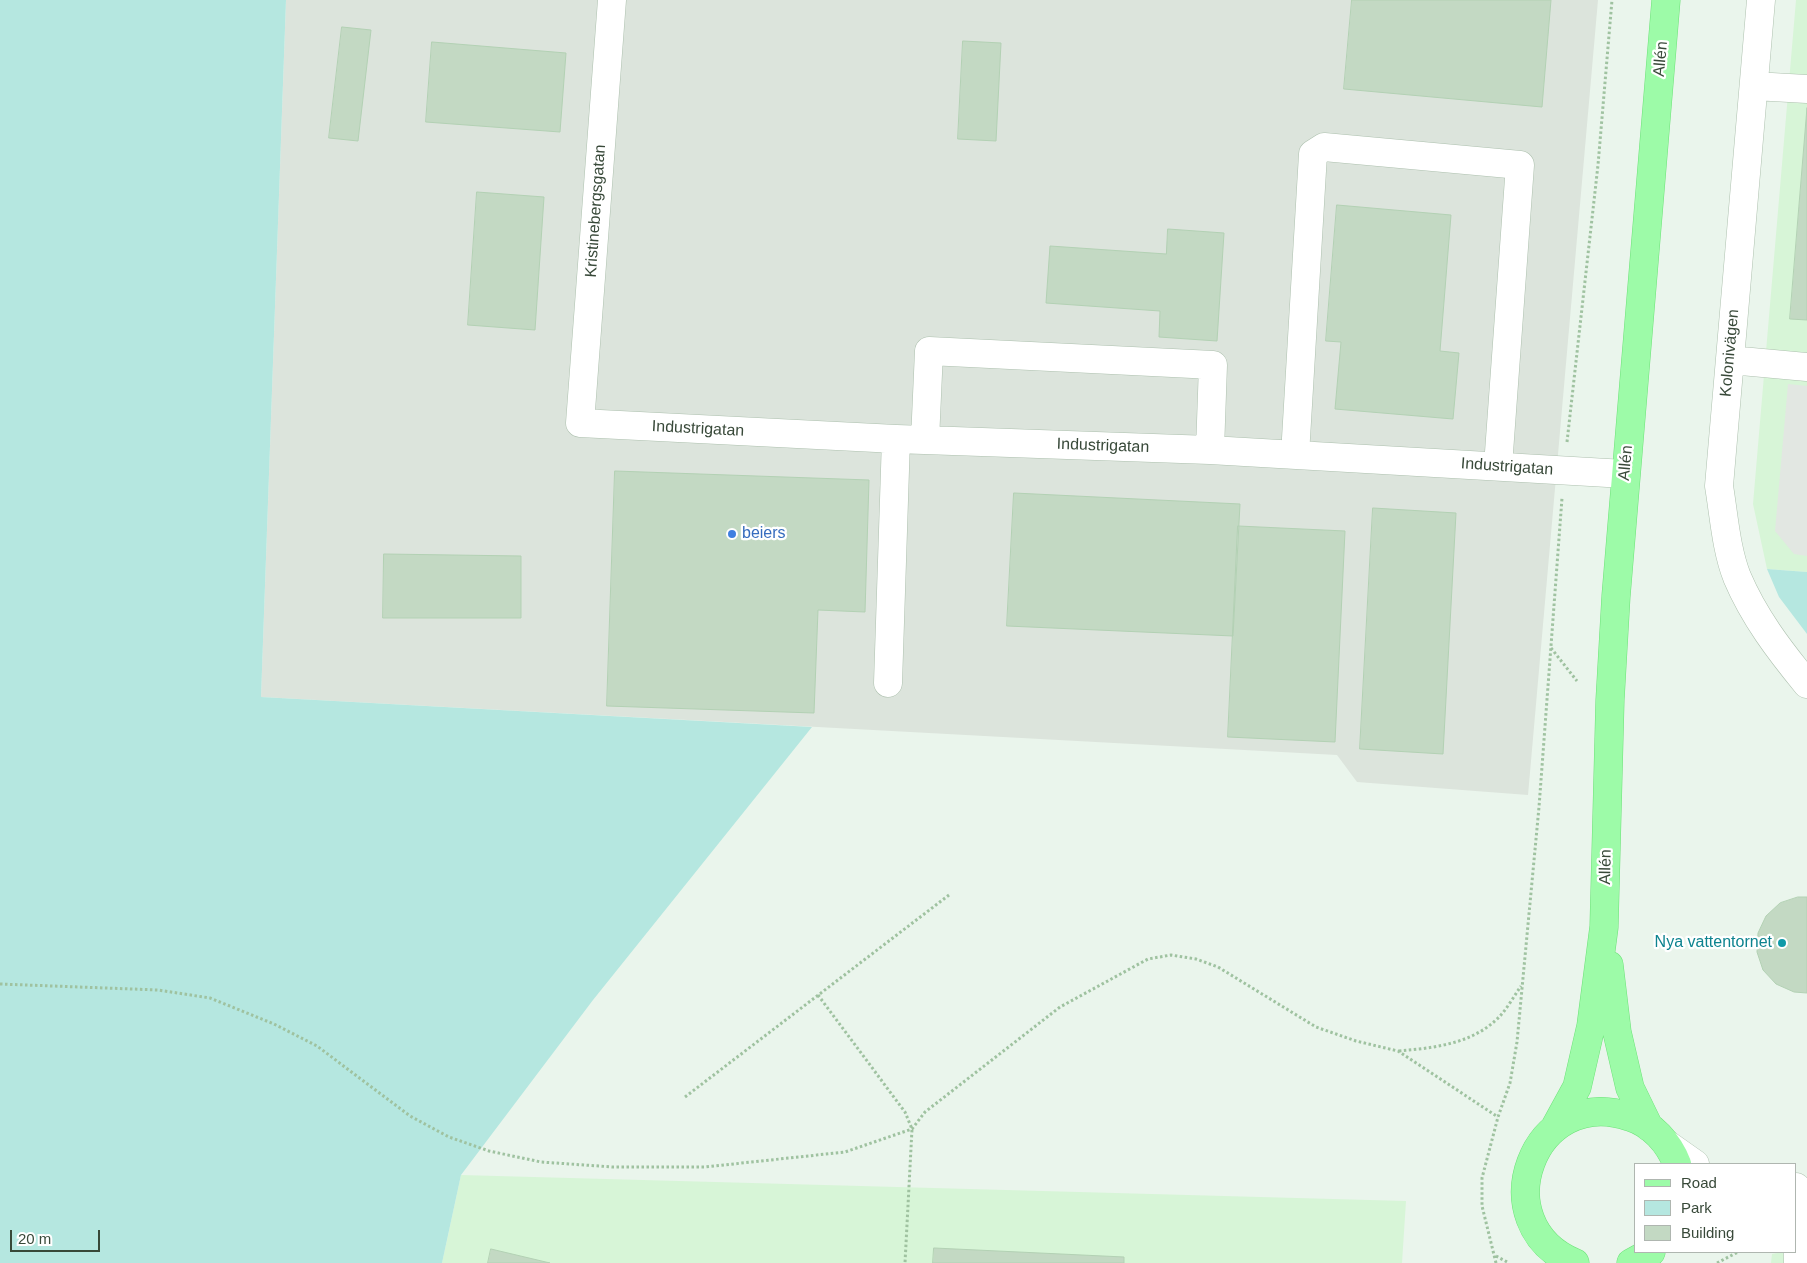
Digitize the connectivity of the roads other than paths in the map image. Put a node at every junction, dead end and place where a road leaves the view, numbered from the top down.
1 (612, 0) edge
2 (1666, 0) edge
3 (1761, 0) edge
4 (1754, 86) junction
5 (1807, 89) edge
6 (1730, 360) junction
7 (1807, 367) edge
8 (580, 423) joint
9 (896, 439) junction
10 (925, 440) junction
11 (1210, 450) junction
12 (1294, 455) junction
13 (1498, 466) junction
14 (1625, 474) junction
15 (888, 683) dead end
16 (1807, 684) edge
17 (1604, 926) junction
18 (1554, 1129) junction
19 (1665, 1145) edge
20 (1693, 1163) edge
21 (1797, 1225) edge
22 (1563, 1259) edge
23 (1798, 1263) edge

1 - 8 street, Kristinebergsgatan
2 - 14 main road, Allén
3 - 4 street, Kolonivägen
4 - 5 street
4 - 6 street, Kolonivägen
6 - 7 street
6 - 16 street, Kolonivägen
8 - 9 street, Industrigatan
9 - 10 street, Industrigatan
9 - 15 street
10 - 11 street, Industrigatan
10 - 11 street
11 - 12 street, Industrigatan
12 - 13 street, Industrigatan
12 - 13 street
13 - 14 street, Industrigatan
14 - 17 main road, Allén
17 - 18 main road, Allén
17 - 19 main road, Allén
18 - 19 main road
18 - 22 main road
19 - 20 street
21 - 23 street

